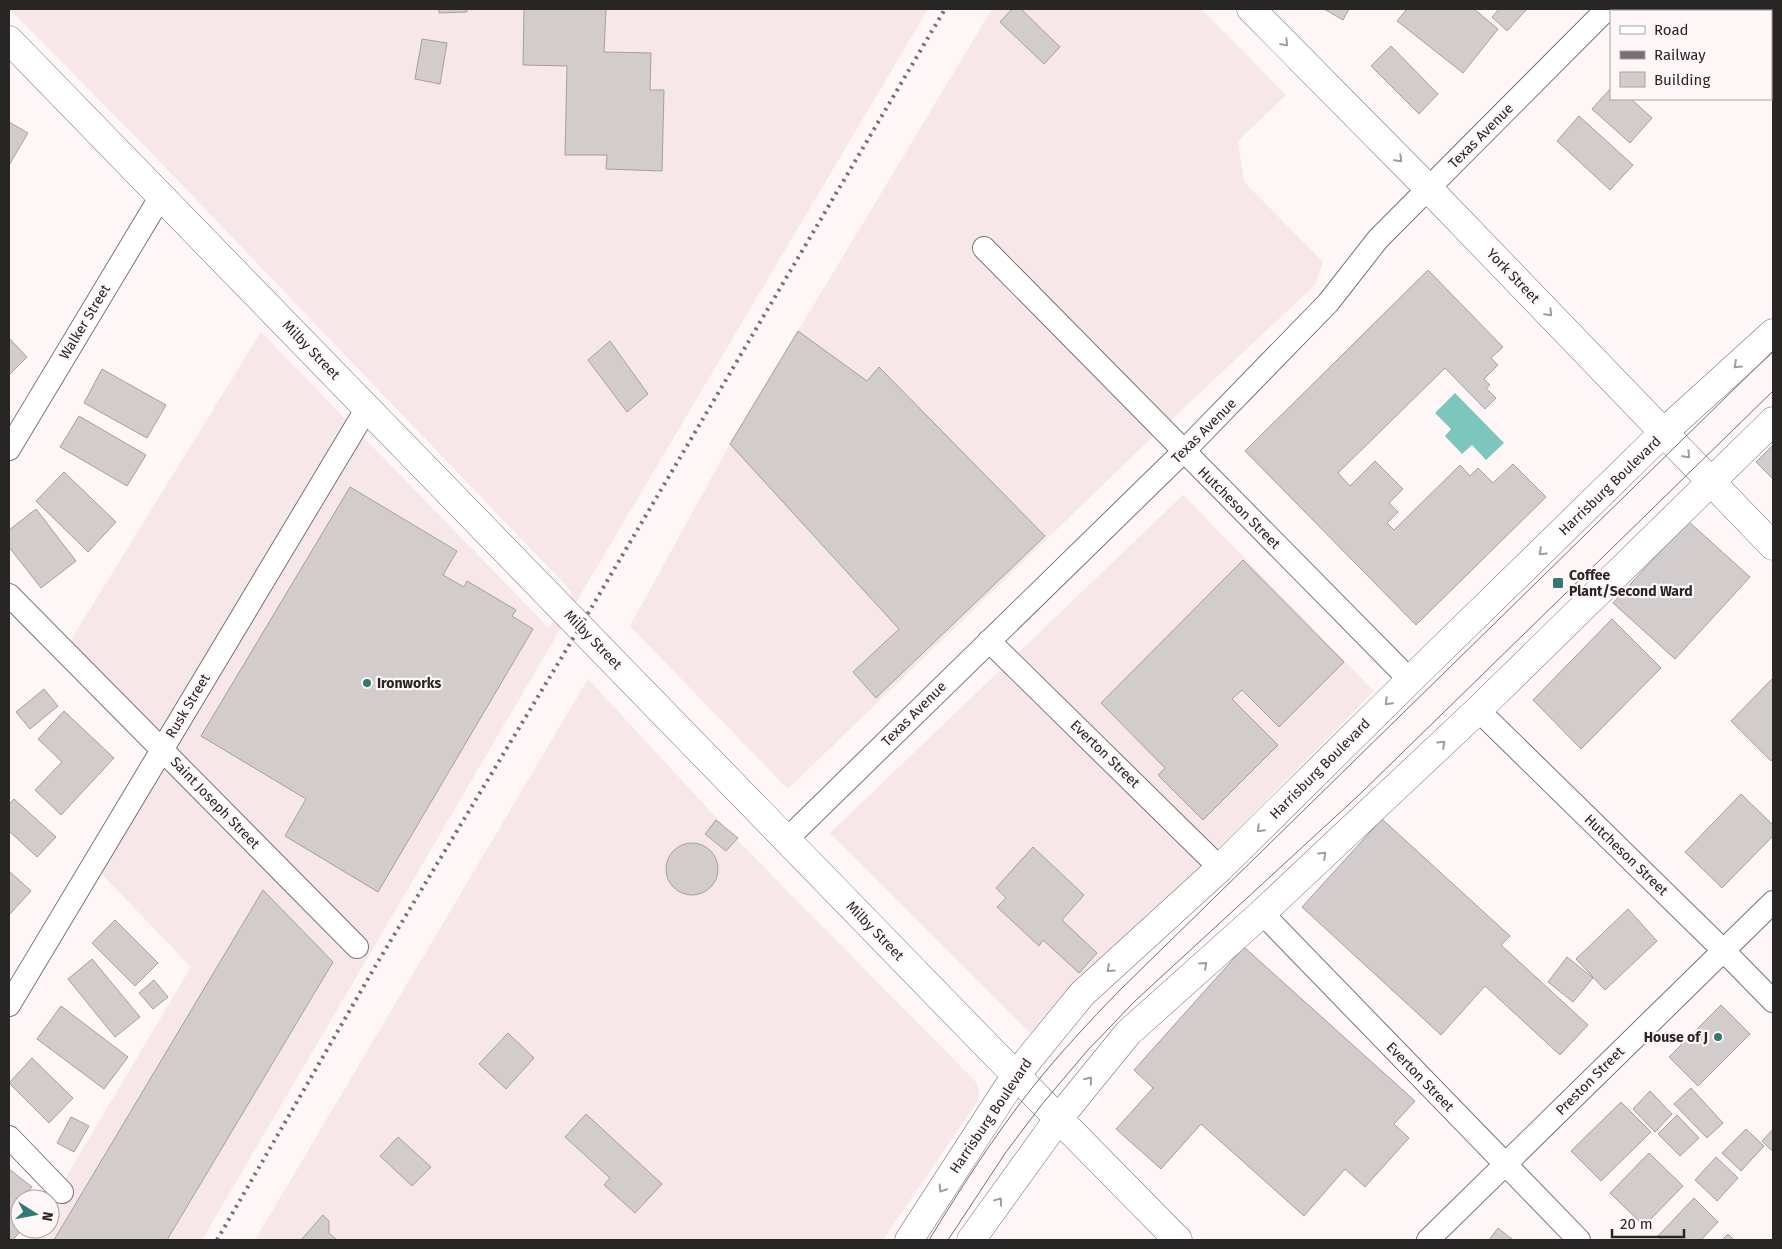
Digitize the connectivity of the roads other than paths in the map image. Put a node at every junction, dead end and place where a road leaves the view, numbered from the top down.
1 (1251, 9) edge
2 (1607, 9) edge
3 (9, 40) edge
4 (1428, 188) junction
5 (161, 196) junction
6 (984, 248) dead end
7 (1773, 332) edge
8 (367, 408) junction
9 (1773, 421) edge
10 (1664, 432) junction
11 (9, 448) edge
12 (1183, 452) junction
13 (1711, 481) junction
14 (1773, 546) edge
15 (9, 595) edge
16 (989, 641) junction
17 (1410, 680) junction
18 (1478, 710) junction
19 (162, 749) junction
20 (787, 840) junction
21 (1220, 868) junction
22 (1773, 902) edge
23 (1262, 913) junction
24 (357, 947) dead end
25 (1723, 950) junction
26 (1773, 1001) edge
27 (9, 1005) edge
28 (1016, 1075) junction
29 (1059, 1118) junction
30 (9, 1137) edge
31 (1505, 1165) junction
32 (62, 1192) dead end
33 (910, 1240) edge
34 (971, 1240) edge
35 (1178, 1240) edge
36 (1428, 1240) edge
37 (1579, 1240) edge

1 -> 4 main road, York Street
2 - 4 street, Texas Avenue
3 - 5 main road, Milby Street
4 -> 10 main road, York Street
4 - 12 street, Texas Avenue
5 - 8 main road, Milby Street
5 - 11 street, Walker Street
6 - 12 street, Hutcheson Street
7 -> 10 main road, Harrisburg Boulevard
8 - 19 street, Rusk Street
8 - 20 main road, Milby Street
9 - 13 main road
10 -> 13 main road, York Street
10 -> 17 main road, Harrisburg Boulevard
12 - 16 street, Texas Avenue
12 - 17 street, Hutcheson Street
13 - 14 main road, York Street
13 - 18 main road
15 - 19 street, Saint Joseph Street
16 - 20 street, Texas Avenue
16 - 21 street, Everton Street
17 -> 21 main road, Harrisburg Boulevard
23 -> 18 main road
18 - 25 street, Hutcheson Street
19 - 24 street, Saint Joseph Street
19 - 27 street, Rusk Street
20 - 28 main road, Milby Street
21 -> 28 main road, Harrisburg Boulevard
22 - 25 street, Preston Street
29 -> 23 main road
23 - 31 street, Everton Street
25 - 26 street, Hutcheson Street
25 - 31 street, Preston Street
28 - 29 main road, Milby Street
28 -> 33 main road, Harrisburg Boulevard
34 -> 29 main road
29 - 35 main road, Milby Street
30 - 32 street
31 - 36 street, Preston Street
31 - 37 street, Everton Street

